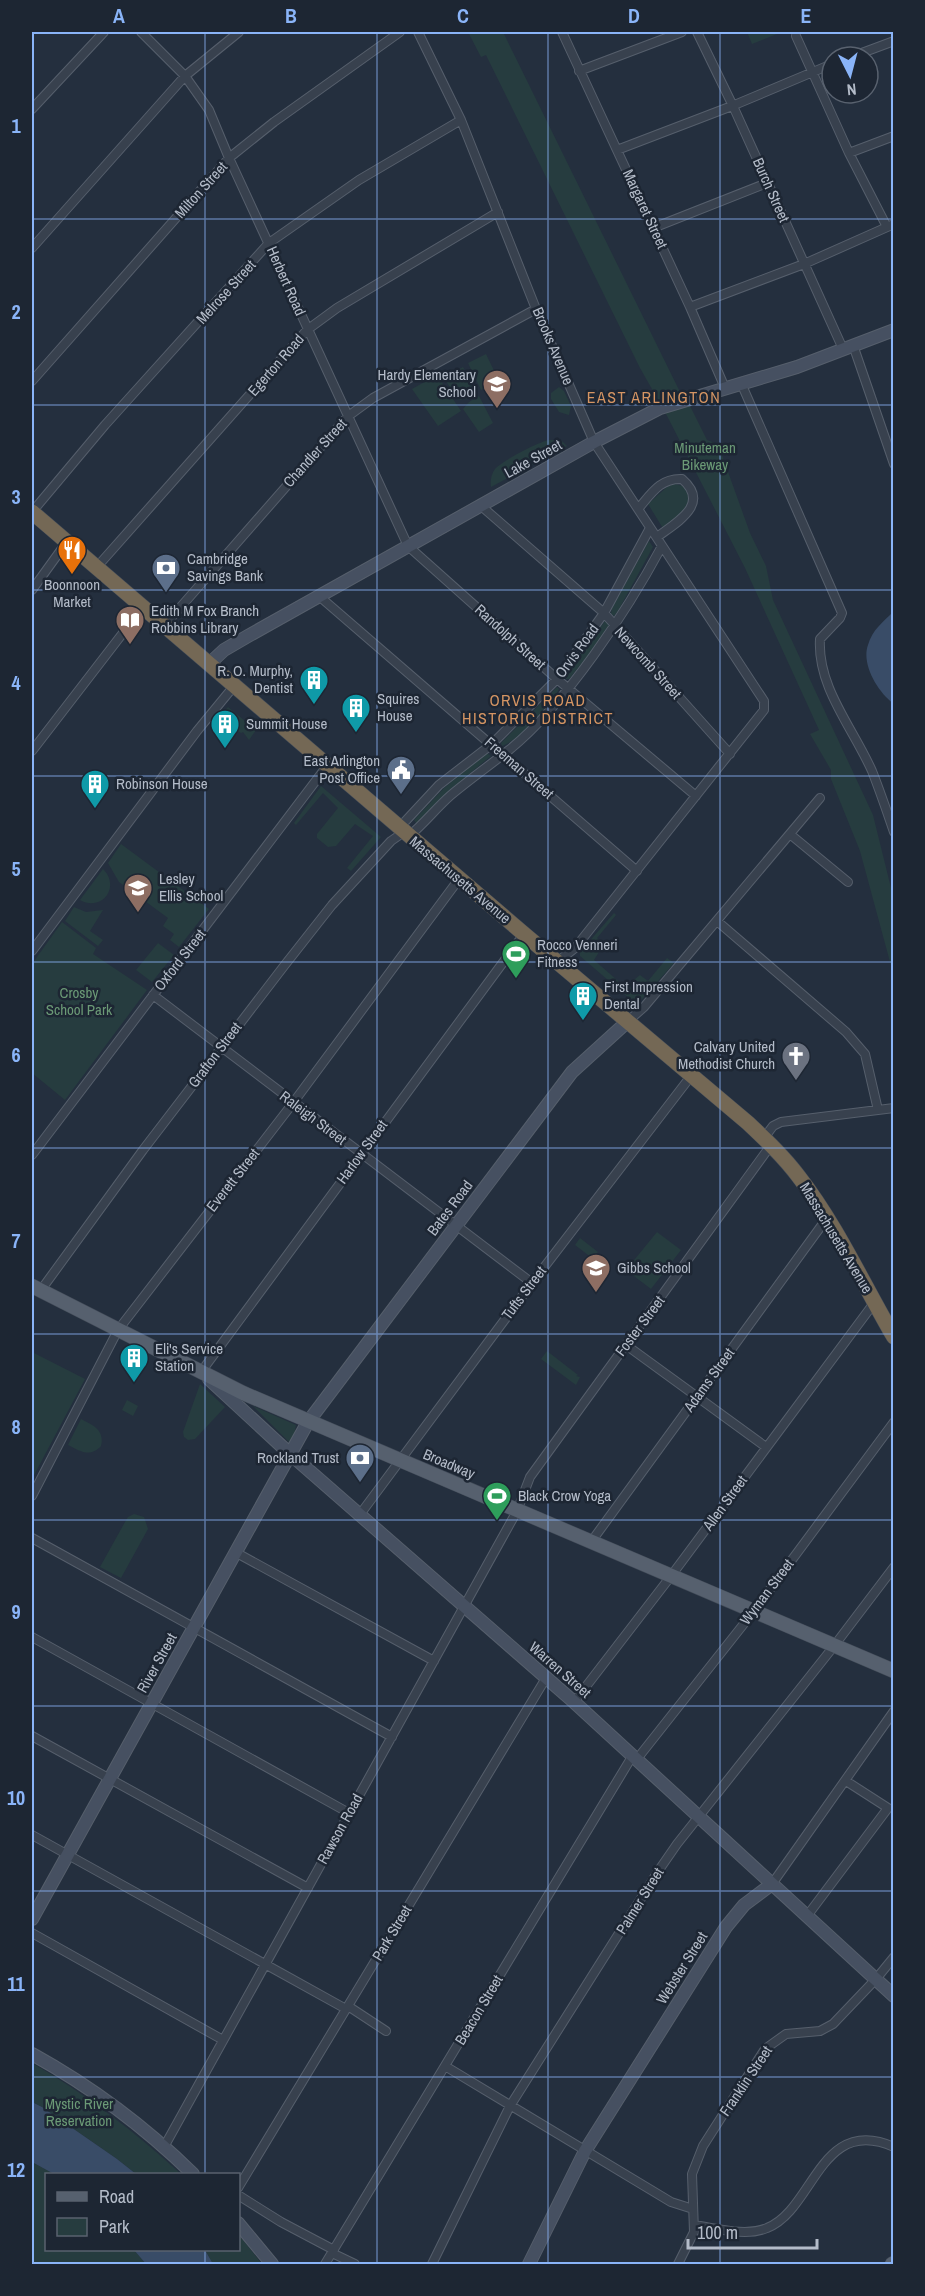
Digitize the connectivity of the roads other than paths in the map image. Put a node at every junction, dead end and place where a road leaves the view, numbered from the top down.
1 (104, 32) edge
2 (141, 32) edge
3 (239, 32) edge
4 (400, 32) edge
5 (418, 32) edge
6 (562, 32) edge
7 (682, 32) edge
8 (697, 32) edge
9 (796, 36) dead end
10 (820, 69) edge
11 (579, 71) junction
12 (812, 72) junction
13 (185, 76) junction
14 (734, 106) junction
15 (32, 109) edge
16 (461, 120) junction
17 (894, 136) edge
18 (618, 150) junction
19 (849, 153) junction
20 (229, 158) junction
21 (766, 183) junction
22 (498, 212) junction
23 (890, 225) edge
24 (653, 228) junction
25 (269, 243) junction
26 (32, 248) edge
27 (804, 264) junction
28 (690, 307) junction
29 (537, 309) junction
30 (307, 330) junction
31 (894, 330) edge
32 (848, 347) junction
33 (32, 381) edge
34 (741, 383) junction
35 (725, 387) junction
36 (347, 417) junction
37 (594, 442) junction
38 (894, 464) edge
39 (480, 505) junction
40 (638, 509) junction
41 (32, 512) edge
42 (650, 528) junction
43 (657, 537) junction
44 (66, 543) junction
45 (408, 546) junction
46 (662, 546) junction
47 (96, 568) junction
48 (32, 590) edge
49 (319, 596) junction
50 (142, 608) junction
51 (604, 613) junction
52 (614, 624) junction
53 (164, 626) junction
54 (209, 664) junction
55 (557, 679) junction
56 (234, 686) junction
57 (568, 688) junction
58 (492, 744) junction
59 (32, 751) edge
60 (502, 754) junction
61 (730, 754) junction
62 (327, 766) junction
63 (696, 796) junction
64 (820, 798) dead end
65 (404, 832) junction
66 (894, 832) edge
67 (791, 835) junction
68 (637, 871) junction
69 (459, 879) junction
70 (848, 882) dead end
71 (717, 921) junction
72 (524, 934) junction
73 (32, 951) edge
74 (557, 962) junction
75 (153, 995) junction
76 (627, 1022) junction
77 (221, 1047) junction
78 (691, 1076) junction
79 (293, 1103) junction
80 (894, 1108) edge
81 (878, 1110) junction
82 (767, 1142) junction
83 (361, 1153) junction
84 (32, 1155) edge
85 (827, 1218) junction
86 (456, 1225) junction
87 (531, 1283) junction
88 (36, 1288) edge
89 (874, 1303) junction
90 (891, 1328) edge
91 (118, 1330) junction
92 (626, 1345) junction
93 (201, 1372) junction
94 (697, 1396) junction
95 (308, 1422) junction
96 (894, 1422) edge
97 (766, 1447) junction
98 (290, 1453) junction
99 (399, 1460) junction
100 (32, 1496) edge
101 (517, 1511) junction
102 (361, 1514) junction
103 (32, 1538) edge
104 (591, 1542) junction
105 (235, 1551) junction
106 (894, 1567) edge
107 (672, 1576) junction
108 (464, 1606) junction
109 (754, 1611) junction
110 (194, 1628) junction
111 (32, 1637) edge
112 (834, 1646) junction
113 (434, 1661) junction
114 (894, 1671) edge
115 (546, 1678) junction
116 (574, 1702) junction
117 (151, 1703) junction
118 (894, 1711) edge
119 (32, 1736) edge
120 (392, 1737) junction
121 (635, 1757) junction
122 (110, 1779) junction
123 (846, 1780) junction
124 (891, 1807) edge
125 (349, 1813) junction
126 (700, 1816) junction
127 (32, 1835) edge
128 (66, 1854) junction
129 (772, 1884) junction
130 (308, 1888) junction
131 (807, 1916) junction
132 (32, 1919) edge
133 (32, 1933) edge
134 (894, 1957) edge
135 (266, 1964) junction
136 (876, 1980) junction
137 (894, 1996) edge
138 (347, 2008) junction
139 (386, 2031) dead end
140 (223, 2040) junction
141 (32, 2054) edge
142 (445, 2066) junction
143 (510, 2106) junction
144 (164, 2147) junction
145 (894, 2147) edge
146 (585, 2151) junction
147 (191, 2173) edge
148 (240, 2185) edge
149 (240, 2196) edge
150 (693, 2209) junction
151 (240, 2225) edge
152 (694, 2225) junction
153 (333, 2251) junction
154 (272, 2265) edge
155 (325, 2265) edge
156 (355, 2265) edge
157 (432, 2265) edge
158 (529, 2265) edge
159 (678, 2265) edge

1 - 15 street
2 - 13 street, Herbert Road
3 - 13 street
4 - 20 street, Milton Street
5 - 16 street, Brooks Avenue
6 - 11 street, Margaret Street
7 - 11 street
8 - 14 street, Burch Street
9 - 12 street
10 - 12 street
11 - 18 street, Margaret Street
12 - 14 street
12 - 19 street
13 - 20 street, Herbert Road
13 - 26 street
14 - 18 street
14 - 21 street, Burch Street
16 - 22 street, Brooks Avenue
16 - 25 street, Melrose Street
17 - 19 street
18 - 24 street, Margaret Street
19 - 23 street
20 - 25 street, Herbert Road
20 - 33 street, Milton Street
21 - 24 street
21 - 27 street, Burch Street
22 - 29 street, Brooks Avenue
22 - 30 street, Egerton Road
23 - 27 street
24 - 28 street, Margaret Street
25 - 30 street, Herbert Road
25 - 41 street, Melrose Street
27 - 28 street
27 - 32 street, Burch Street
28 - 35 street, Margaret Street
29 - 36 street, Chandler Street
29 - 37 street, Brooks Avenue
30 - 36 street, Herbert Road
30 - 47 street, Egerton Road
31 - 32 main road, Lake Street
32 - 34 main road, Lake Street
32 - 38 street, Burch Street
34 - 35 main road, Lake Street
34 - 66 street
35 - 37 main road, Lake Street
36 - 45 street, Herbert Road
36 - 53 street, Chandler Street
37 - 39 main road, Lake Street
37 - 40 street, Brooks Avenue
39 - 45 main road, Lake Street
39 - 51 street, Newcomb Street
40 - 42 street, Brooks Avenue
40 - 43 street
41 - 44 highway, Massachusetts Avenue
42 - 43 street, Brooks Avenue
42 - 51 street, Orvis Road
43 - 46 street, Brooks Avenue
44 - 47 highway, Massachusetts Avenue
44 - 48 street
45 - 49 main road, Lake Street
45 - 55 street, Randolph Street
46 - 52 street, Orvis Road
46 - 61 street, Brooks Avenue
47 - 50 highway, Massachusetts Avenue
49 - 54 main road, Lake Street
49 - 58 street, Freeman Street
50 - 53 highway, Massachusetts Avenue
50 - 59 street
51 - 52 street, Newcomb Street
51 - 55 street, Orvis Road
52 - 57 street, Orvis Road
52 - 61 street, Newcomb Street
53 - 54 highway, Massachusetts Avenue
54 - 56 highway, Massachusetts Avenue
55 - 57 street, Randolph Street
55 - 58 street, Orvis Road
56 - 62 highway, Massachusetts Avenue
56 - 73 street
57 - 60 street, Orvis Road
57 - 63 street, Randolph Street
58 - 60 street, Freeman Street
58 - 65 street, Orvis Road
60 - 65 street, Orvis Road
60 - 68 street, Freeman Street
61 - 63 street
62 - 65 highway, Massachusetts Avenue
62 - 75 street, Oxford Street
63 - 68 street
64 - 67 street
65 - 69 highway, Massachusetts Avenue
65 - 77 street, Grafton Street
67 - 70 street
67 - 71 street
68 - 74 street
69 - 72 highway, Massachusetts Avenue
69 - 79 street, Everett Street
71 - 76 street
71 - 81 street
72 - 74 highway, Massachusetts Avenue
72 - 83 street, Harlow Street
74 - 76 highway, Massachusetts Avenue
75 - 77 street, Raleigh Street
75 - 84 street, Oxford Street
76 - 78 highway, Massachusetts Avenue
76 - 86 main road, Bates Road
77 - 79 street, Raleigh Street
77 - 88 street, Grafton Street
78 - 82 highway, Massachusetts Avenue
78 - 87 street, Tufts Street
79 - 83 street, Raleigh Street
79 - 91 street, Everett Street
80 - 81 street, Foster Street
81 - 82 street, Foster Street
82 - 85 highway, Massachusetts Avenue
82 - 92 street, Foster Street
83 - 86 street, Raleigh Street
83 - 93 street, Harlow Street
85 - 89 highway, Massachusetts Avenue
85 - 94 street, Adams Street
86 - 87 street, Raleigh Street
86 - 95 main road, Bates Road
87 - 99 street, Tufts Street
88 - 91 main road, Broadway
89 - 90 highway, Massachusetts Avenue
89 - 97 street, Allen Street
91 - 93 main road, Broadway
91 - 100 street, Everett Street
92 - 94 street
92 - 101 street, Foster Street
93 - 95 main road, Broadway
93 - 98 main road, Warren Street
94 - 97 street
94 - 104 street, Adams Street
95 - 98 main road, River Street
95 - 99 main road, Broadway
96 - 109 street, Wyman Street
97 - 107 street, Allen Street
98 - 102 main road, Warren Street
98 - 105 main road, River Street
99 - 101 main road, Broadway
99 - 102 street, Tufts Street
101 - 104 main road, Broadway
101 - 108 street, Rawson Road
102 - 108 main road, Warren Street
103 - 110 street
104 - 107 main road, Broadway
105 - 110 main road, River Street
105 - 113 street
106 - 112 street, Palmer Street
107 - 109 main road, Broadway
107 - 116 street, Allen Street
108 - 113 street, Rawson Road
108 - 115 main road, Warren Street
109 - 112 main road, Broadway
109 - 121 street, Wyman Street
110 - 117 main road, River Street
110 - 120 street
111 - 117 street
112 - 114 main road, Broadway
112 - 126 street, Palmer Street
113 - 120 street, Rawson Road
115 - 116 main road, Warren Street
115 - 138 street, Park Street
116 - 121 main road, Warren Street
117 - 122 main road, River Street
117 - 125 street
118 - 123 street, Webster Street
119 - 122 street
120 - 125 street, Rawson Road
121 - 126 main road, Warren Street
121 - 142 street, Beacon Street
122 - 128 main road, River Street
122 - 130 street
123 - 124 street
123 - 129 street, Webster Street
124 - 131 street
125 - 130 street, Rawson Road
126 - 129 main road, Warren Street
126 - 143 street, Palmer Street
127 - 128 street
128 - 132 main road, River Street
128 - 135 street
129 - 131 main road, Warren Street
129 - 146 main road, Webster Street
130 - 135 street, Rawson Road
131 - 136 main road, Warren Street
133 - 140 street
134 - 136 street, Franklin Street
135 - 138 street
135 - 140 street, Rawson Road
136 - 137 main road, Warren Street
136 - 150 street, Franklin Street
138 - 139 street
138 - 148 street, Park Street
140 - 144 street, Rawson Road
141 - 144 main road
142 - 143 street
142 - 153 street, Beacon Street
143 - 146 street
143 - 157 street, Palmer Street
144 - 147 main road
145 - 152 street
146 - 150 street
146 - 158 main road, Webster Street
149 - 153 street
150 - 152 street, Franklin Street
151 - 154 main road
152 - 159 street, Franklin Street
153 - 155 street, Beacon Street
153 - 156 street

